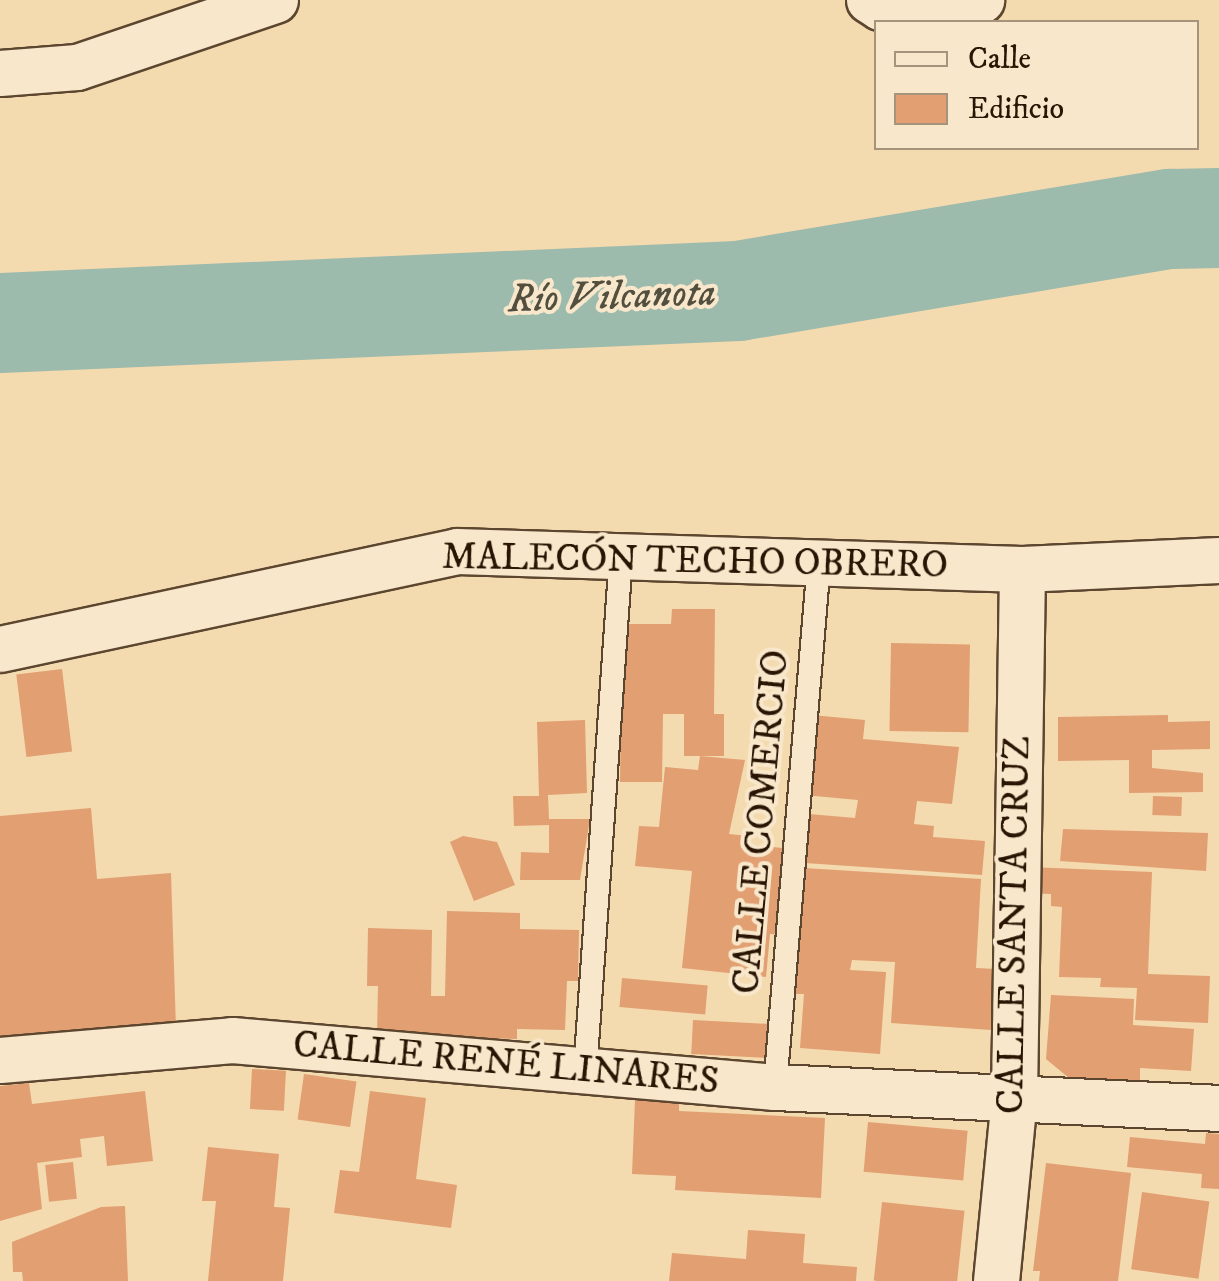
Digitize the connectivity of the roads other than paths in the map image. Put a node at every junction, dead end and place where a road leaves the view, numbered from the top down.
1 (156, 0) edge
2 (275, 0) edge
3 (869, 0) edge
4 (982, 0) edge
5 (193, 26) junction
6 (0, 73) edge
7 (620, 556) junction
8 (1219, 560) edge
9 (819, 562) junction
10 (1022, 569) junction
11 (0, 649) edge
12 (0, 1060) edge
13 (584, 1073) junction
14 (774, 1087) junction
15 (1014, 1097) junction
16 (1219, 1108) edge
17 (996, 1281) edge

1 - 5 street
2 - 5 street
3 - 4 street
5 - 6 street
7 - 9 street, MALECÓN TECHO OBRERO
7 - 11 street, MALECÓN TECHO OBRERO
7 - 13 lane
8 - 10 street, MALECÓN TECHO OBRERO
9 - 10 street, MALECÓN TECHO OBRERO
9 - 14 lane, CALLE COMERCIO
10 - 15 street, CALLE SANTA CRUZ
12 - 13 street, CALLE RENÉ LINARES
13 - 14 street, CALLE RENÉ LINARES
14 - 15 street, CALLE RENÉ LINARES
15 - 16 street, CALLE RENÉ LINARES
15 - 17 street, CALLE SANTA CRUZ

